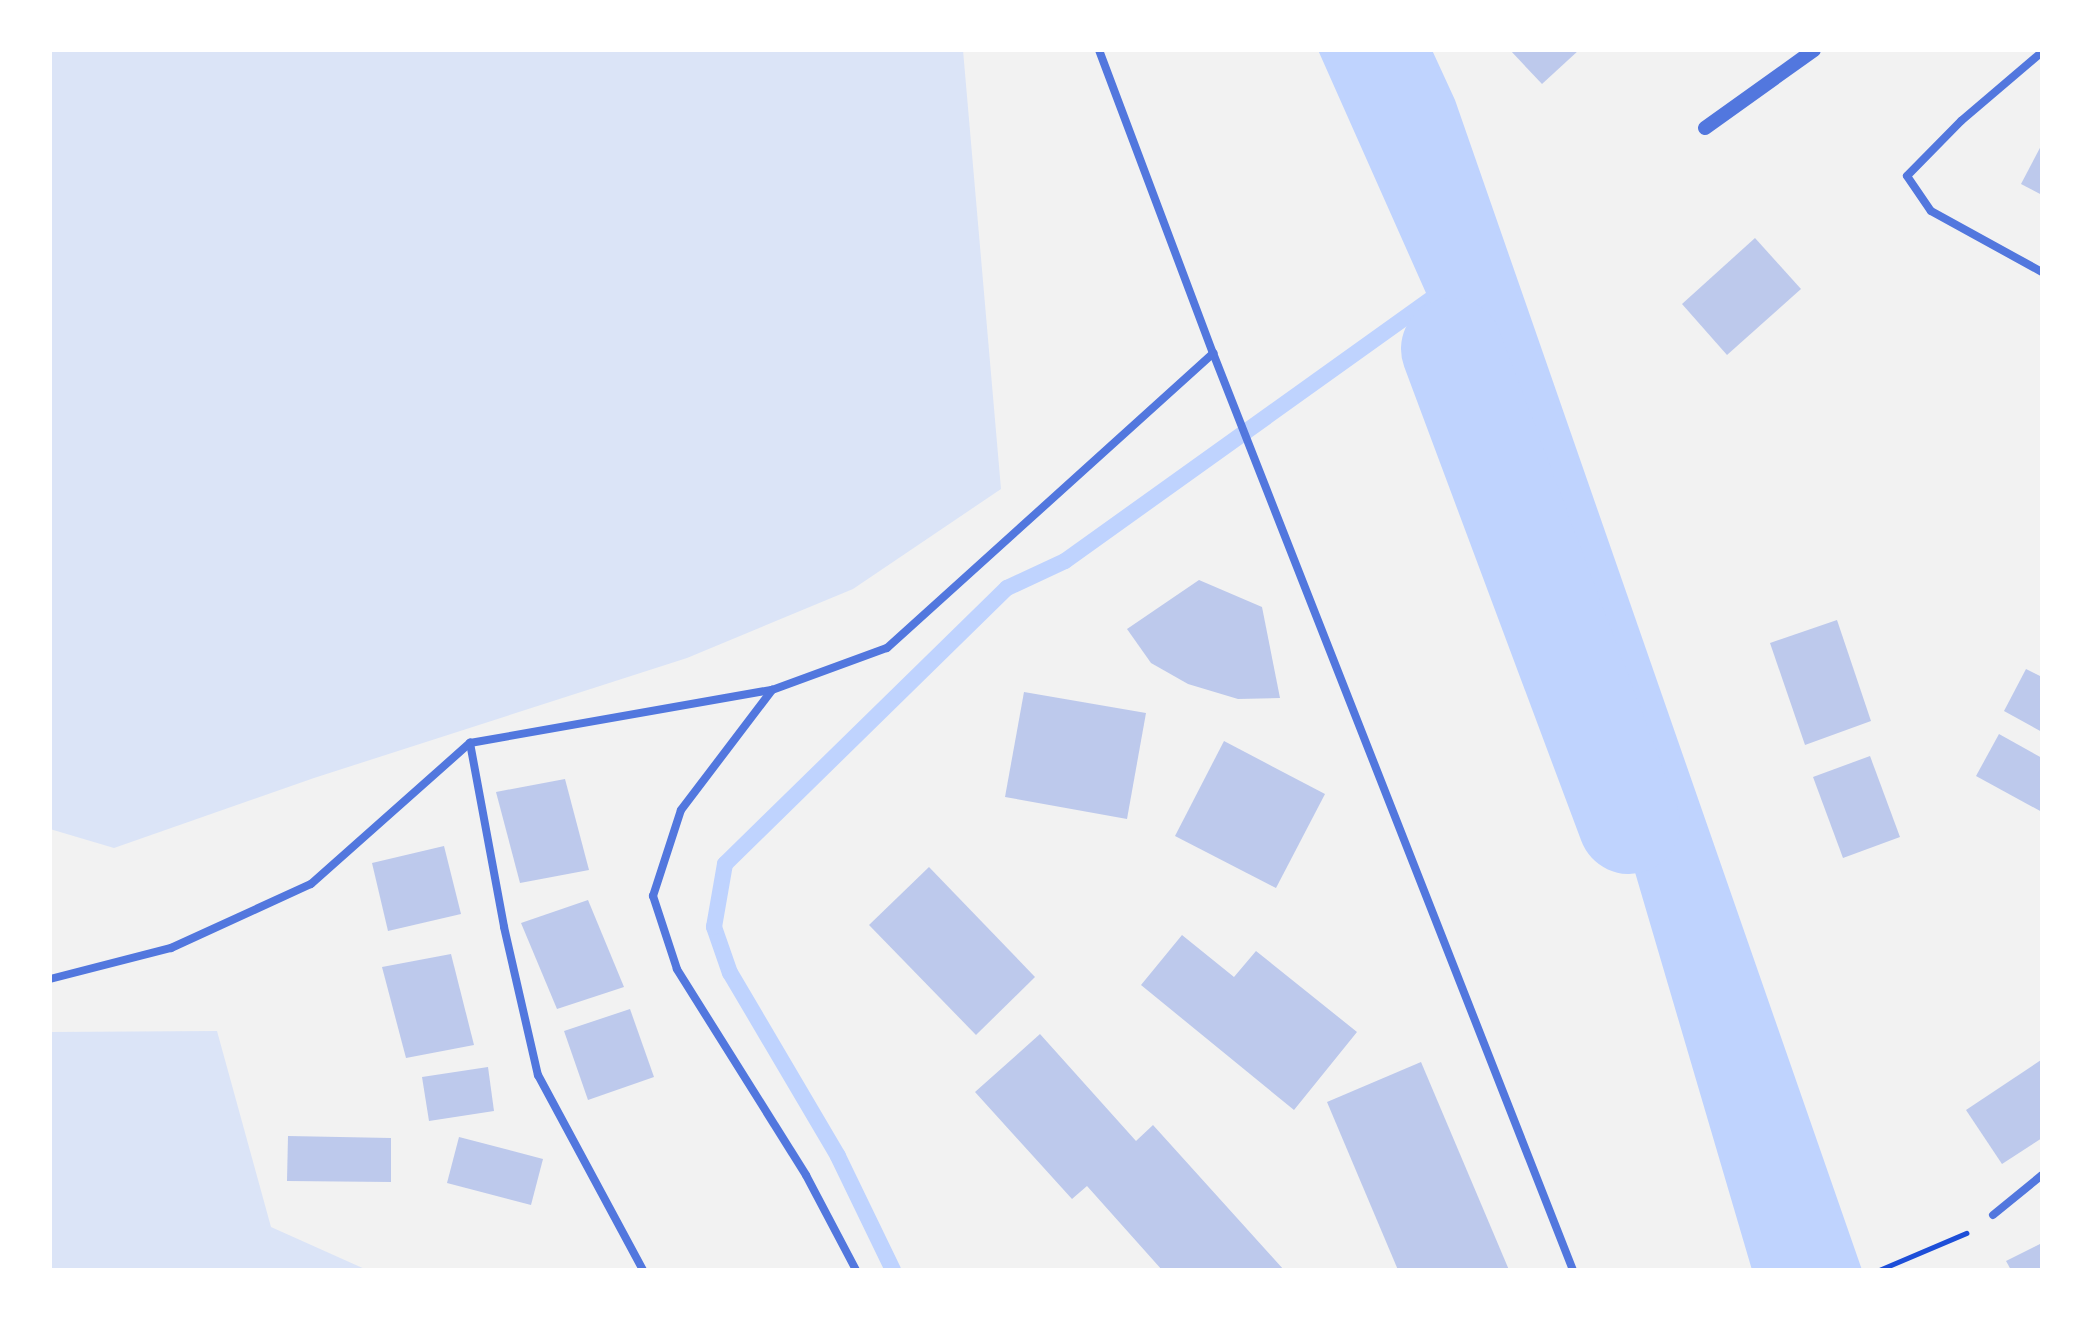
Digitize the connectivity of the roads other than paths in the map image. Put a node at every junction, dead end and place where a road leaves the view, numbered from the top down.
1 (1099, 50) edge
2 (1814, 50) edge
3 (2042, 52) edge
4 (1705, 128) dead end
5 (2042, 272) edge
6 (1213, 353) junction
7 (772, 690) junction
8 (470, 743) junction
9 (50, 979) edge
10 (2042, 1175) edge
11 (1993, 1215) dead end
12 (643, 1270) edge
13 (856, 1270) edge
14 (1573, 1270) edge

1 - 6 street
2 - 4 street
3 - 5 street
6 - 7 street
6 - 14 street
7 - 8 street
7 - 13 street
8 - 9 street
8 - 12 street
10 - 11 street

